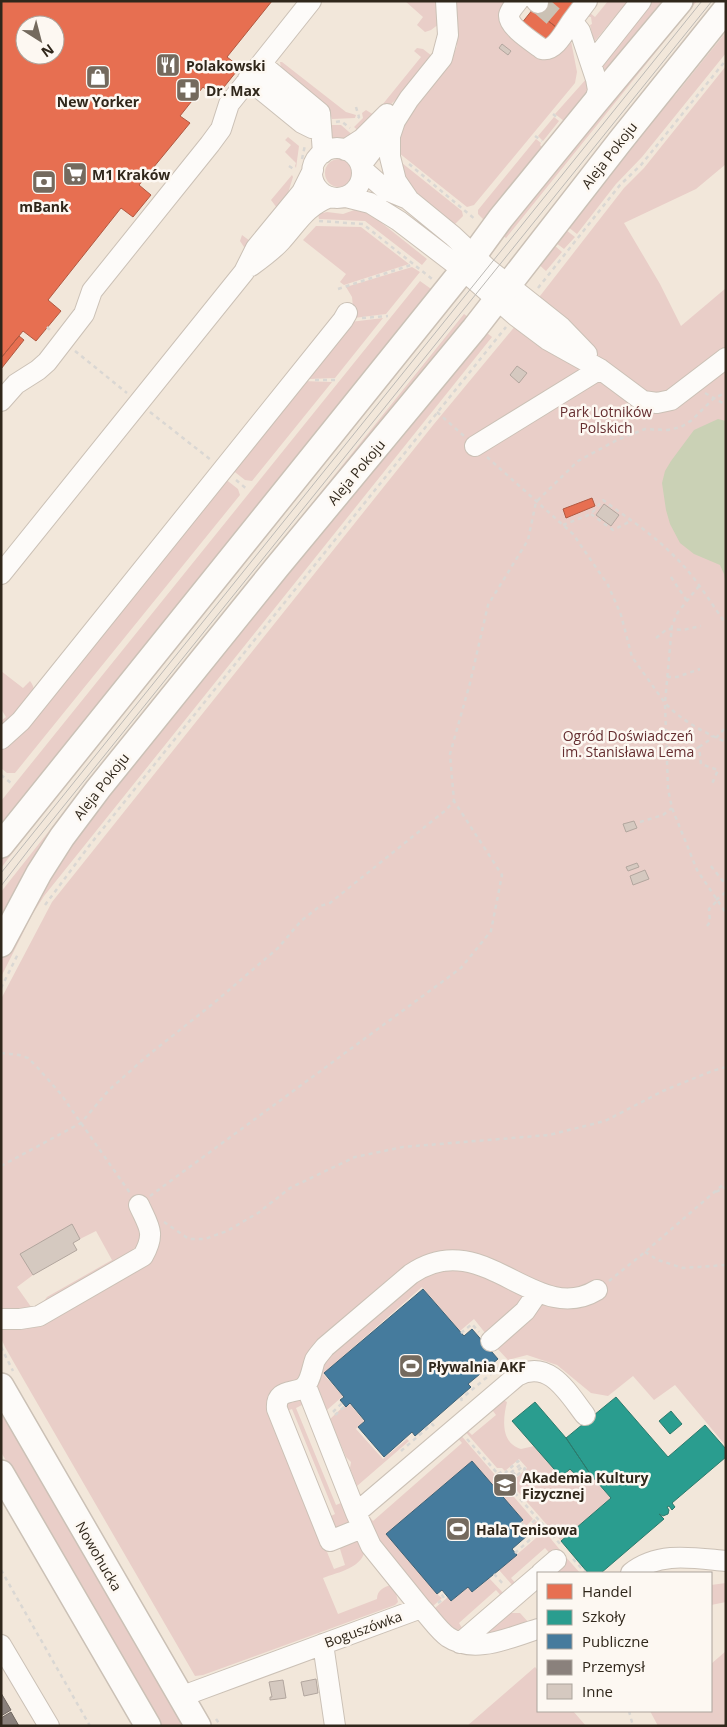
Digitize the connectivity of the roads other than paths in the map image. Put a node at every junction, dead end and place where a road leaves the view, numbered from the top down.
1 (311, 1) edge
2 (446, 1) edge
3 (518, 1) edge
4 (588, 1) edge
5 (641, 1) edge
6 (680, 1) edge
7 (726, 9) edge
8 (566, 22) junction
9 (592, 63) junction
10 (261, 64) junction
11 (248, 79) junction
12 (409, 99) junction
13 (594, 104) junction
14 (395, 121) junction
15 (326, 126) junction
16 (345, 150) junction
17 (323, 153) junction
18 (361, 167) junction
19 (313, 170) junction
20 (338, 197) junction
21 (409, 200) junction
22 (486, 228) junction
23 (453, 236) junction
24 (439, 252) junction
25 (468, 264) junction
26 (244, 272) junction
27 (441, 287) junction
28 (503, 292) junction
29 (345, 316) road end
30 (726, 358) edge
31 (600, 369) junction
32 (1, 401) edge
33 (475, 446) road end
34 (1, 574) edge
35 (1, 739) edge
36 (1, 845) edge
37 (10, 948) edge
38 (139, 1205) road end
39 (596, 1290) road end
40 (538, 1292) junction
41 (1, 1319) edge
42 (496, 1349) road end
43 (5, 1374) edge
44 (306, 1386) junction
45 (585, 1415) dead end
46 (1, 1473) edge
47 (359, 1520) junction
48 (565, 1557) road end
49 (726, 1561) edge
50 (543, 1572) edge
51 (633, 1572) edge
52 (537, 1577) edge
53 (421, 1608) junction
54 (537, 1629) edge
55 (460, 1643) junction
56 (323, 1644) junction
57 (1, 1645) edge
58 (180, 1696) junction
59 (49, 1726) edge
60 (148, 1726) edge
61 (198, 1726) edge
62 (336, 1726) edge

1 - 10 lane
2 - 12 lane
3 - 8 lane
4 - 8 lane
5 - 9 lane
6 - 13 main road
7 - 28 main road, Aleja Pokoju
8 - 9 lane
9 - 13 lane
10 - 11 lane
10 - 15 lane
11 - 15 lane
11 - 32 lane
12 - 14 lane
12 - 16 lane
13 - 22 main road
14 - 18 lane
14 - 21 lane
15 - 17 lane
16 - 17 lane
16 - 18 lane
17 - 19 lane
18 - 20 lane
18 - 21 lane
19 - 20 lane
19 - 26 lane
20 - 24 lane
20 - 26 lane
21 - 23 lane
22 - 23 lane
22 - 25 main road
23 - 25 lane
24 - 25 lane
24 - 27 lane
25 - 27 main road
25 - 28 lane
26 - 34 lane
27 - 36 main road
28 - 31 lane
28 - 37 main road, Aleja Pokoju
29 - 35 lane
30 - 31 lane
31 - 33 lane
38 - 41 lane
39 - 40 lane
40 - 42 lane
40 - 44 lane
43 - 58 main road, Nowohucka
44 - 47 lane
44 - 47 lane
45 - 47 lane
46 - 60 main road
47 - 53 lane
48 - 50 lane
49 - 51 lane
52 - 55 lane
53 - 55 lane
53 - 56 lane, Boguszówka
54 - 55 lane
56 - 58 lane, Boguszówka
56 - 62 lane
57 - 59 lane
58 - 61 main road, Nowohucka

